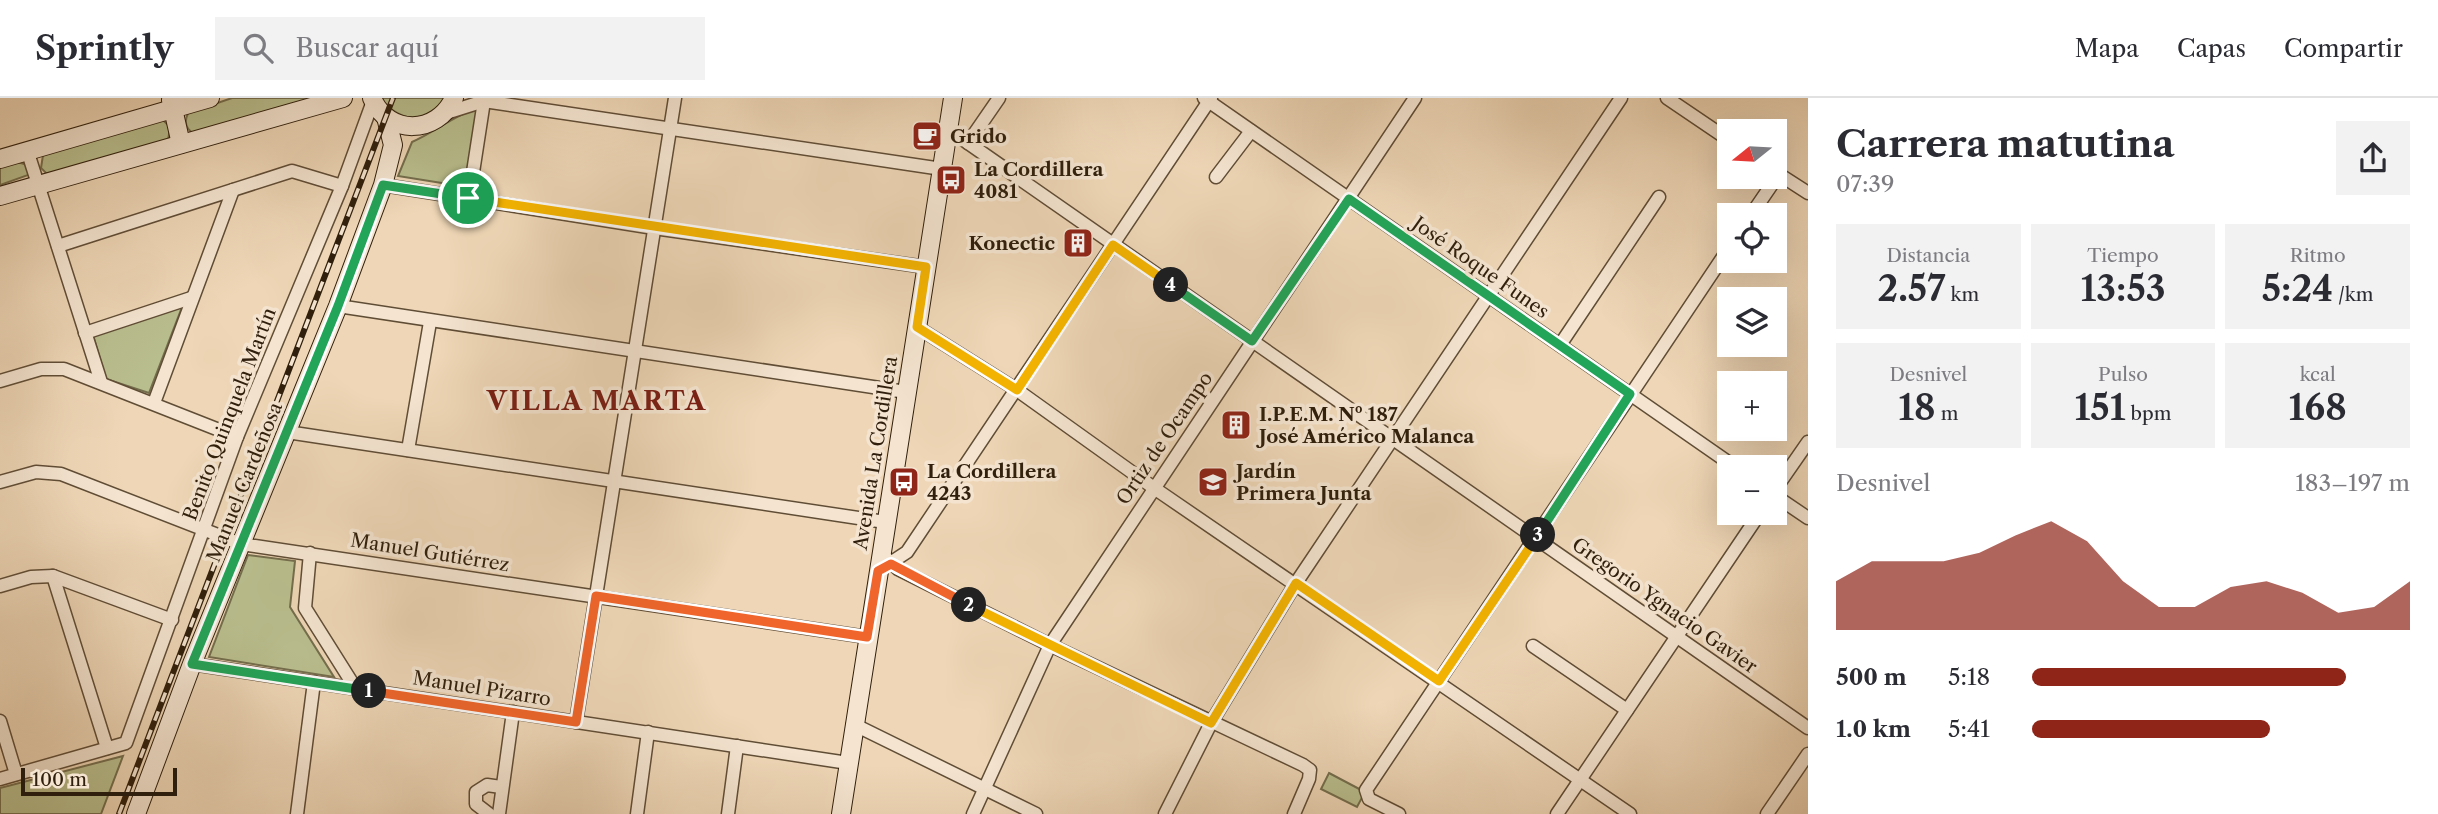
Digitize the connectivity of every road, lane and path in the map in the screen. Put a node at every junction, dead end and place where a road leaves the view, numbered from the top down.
1 (210, 98) edge
2 (343, 98) edge
3 (454, 98) edge
4 (675, 98) edge
5 (953, 98) edge
6 (999, 98) edge
7 (1415, 98) edge
8 (1621, 98) edge
9 (1667, 98) edge
10 (1208, 99) edge
11 (372, 100) edge
12 (484, 101) junction
13 (172, 104) edge
14 (444, 114) junction
15 (386, 117) junction
16 (424, 126) junction
17 (670, 127) junction
18 (948, 129) junction
19 (1251, 131) junction
20 (1717, 132) edge
21 (968, 143) junction
22 (181, 144) junction
23 (28, 153) junction
24 (0, 159) edge
25 (389, 165) junction
26 (942, 169) junction
27 (1216, 177) dead end
28 (1787, 179) edge
29 (383, 185) junction
30 (38, 186) junction
31 (342, 186) junction
32 (233, 190) junction
33 (1808, 194) edge
34 (0, 196) edge
35 (1659, 197) dead end
36 (468, 198) junction
37 (1349, 199) junction
38 (654, 228) junction
39 (1113, 245) junction
40 (58, 246) junction
41 (1717, 266) edge
42 (926, 267) junction
43 (1488, 295) junction
44 (191, 298) junction
45 (338, 306) junction
46 (430, 323) junction
47 (917, 327) junction
48 (85, 333) junction
49 (1252, 341) junction
50 (1560, 345) junction
51 (635, 353) junction
52 (0, 381) edge
53 (101, 382) junction
54 (1017, 390) junction
55 (906, 392) junction
56 (1630, 394) junction
57 (154, 403) junction
58 (286, 432) junction
59 (237, 437) junction
60 (1392, 438) junction
61 (1808, 442) edge
62 (408, 450) junction
63 (1718, 455) edge
64 (1787, 474) edge
65 (614, 481) junction
66 (0, 482) edge
67 (1154, 488) junction
68 (1787, 503) edge
69 (1808, 518) edge
70 (886, 522) junction
71 (1752, 525) edge
72 (205, 528) junction
73 (1536, 538) junction
74 (241, 544) junction
75 (310, 553) junction
76 (883, 562) junction
77 (53, 576) junction
78 (1296, 583) junction
79 (0, 586) edge
80 (596, 596) junction
81 (172, 620) junction
82 (867, 637) junction
83 (1676, 637) junction
84 (1050, 645) junction
85 (1533, 646) dead end
86 (192, 664) junction
87 (1439, 681) junction
88 (314, 682) junction
89 (356, 689) junction
90 (1627, 710) junction
91 (513, 712) junction
92 (0, 722) edge
93 (576, 722) junction
94 (1211, 723) junction
95 (853, 724) junction
96 (1808, 728) edge
97 (648, 732) junction
98 (737, 746) junction
99 (107, 748) junction
100 (1808, 754) edge
101 (848, 763) junction
102 (16, 774) junction
103 (0, 779) edge
104 (1580, 780) junction
105 (501, 787) junction
106 (986, 788) junction
107 (136, 814) edge
108 (297, 814) edge
109 (489, 814) edge
110 (499, 814) edge
111 (637, 814) edge
112 (728, 814) edge
113 (841, 814) edge
114 (973, 814) edge
115 (1036, 814) edge
116 (1166, 814) edge
117 (1294, 814) edge
118 (1399, 814) edge
119 (1557, 814) edge
120 (1630, 814) edge
121 (1767, 814) edge

1 - 13 main road
2 - 22 main road
3 - 14 main road
4 - 17 street
5 - 18 main road, Avenida La Cordillera
6 - 21 street
7 - 37 street, Ortiz de Ocampo
8 - 43 street
9 - 20 street
10 - 19 street, José Roque Funes
10 - 39 street
11 - 15 main road
11 - 31 street, Benito Quinquela Martín
12 - 14 street
12 - 17 street
12 - 36 street
13 - 22 main road
13 - 23 main road
14 - 16 main road, Manuel Cardeñosa
15 - 16 main road
15 - 25 main road, Manuel Cardeñosa
16 - 25 main road, Manuel Cardeñosa
17 - 26 street
17 - 38 street
18 - 21 street, Gregorio Ygnacio Gavier
18 - 26 main road, Avenida La Cordillera
19 - 27 street
19 - 37 street, José Roque Funes
21 - 39 street, Gregorio Ygnacio Gavier
22 - 30 main road
23 - 24 main road
23 - 30 street
25 - 29 main road, Manuel Cardeñosa
26 - 42 main road, Avenida La Cordillera
28 - 33 street
29 - 36 street
29 - 45 main road, Manuel Cardeñosa
30 - 34 main road
30 - 40 street
31 - 32 street
31 - 59 street, Benito Quinquela Martín
32 - 40 street
32 - 44 street
35 - 50 street
36 - 38 street
37 - 43 street, José Roque Funes
37 - 49 street, Ortiz de Ocampo
38 - 42 street
38 - 51 street
39 - 49 street, Gregorio Ygnacio Gavier
39 - 54 street
40 - 48 street
41 - 56 street
42 - 47 main road, Avenida La Cordillera
43 - 50 street, José Roque Funes
43 - 60 street
44 - 48 street
44 - 57 street
45 - 46 street
45 - 58 main road, Manuel Cardeñosa
46 - 51 street
46 - 62 street
47 - 54 street
47 - 55 main road, Avenida La Cordillera
48 - 53 street
49 - 60 street, Gregorio Ygnacio Gavier
49 - 67 street, Ortiz de Ocampo
50 - 56 street, José Roque Funes
51 - 55 street
51 - 65 street
52 - 53 street
53 - 57 street
54 - 67 street
54 - 76 street
55 - 70 main road, Avenida La Cordillera
56 - 63 street, José Roque Funes
56 - 73 street
57 - 59 street
58 - 62 street
58 - 74 main road, Manuel Cardeñosa
59 - 72 street, Benito Quinquela Martín
60 - 73 street, Gregorio Ygnacio Gavier
60 - 78 street
61 - 64 street
62 - 65 street
65 - 70 street
65 - 80 street
66 - 72 street, Manuel Gutiérrez
67 - 78 street
67 - 84 street, Ortiz de Ocampo
68 - 69 street
70 - 76 main road, Avenida La Cordillera
71 - 83 street
72 - 74 street, Manuel Gutiérrez
72 - 81 street, Benito Quinquela Martín
73 - 83 street, Gregorio Ygnacio Gavier
73 - 87 street
74 - 75 street, Manuel Gutiérrez
74 - 86 main road, Manuel Cardeñosa
75 - 80 street, Manuel Gutiérrez
75 - 89 street
76 - 82 main road, Avenida La Cordillera
76 - 84 street
77 - 79 street
77 - 81 street
77 - 99 street
78 - 87 street
78 - 94 street
80 - 82 street, Manuel Gutiérrez
80 - 93 street
81 - 99 street, Benito Quinquela Martín
82 - 95 main road, Avenida La Cordillera
83 - 90 street
83 - 96 street, Gregorio Ygnacio Gavier
84 - 94 street
84 - 106 street, Ortiz de Ocampo
85 - 90 street
86 - 88 street, Manuel Pizarro
86 - 107 main road, Manuel Cardeñosa
87 - 104 street
87 - 118 street
88 - 89 street, Manuel Pizarro
88 - 108 street
89 - 91 street, Manuel Pizarro
90 - 104 street
91 - 93 street, Manuel Pizarro
91 - 105 street
92 - 102 street
93 - 97 street, Manuel Pizarro
94 - 116 street
94 - 117 street
95 - 101 main road, Avenida La Cordillera
95 - 106 street
97 - 98 street, Manuel Pizarro
97 - 111 street
98 - 101 street, Manuel Pizarro
98 - 112 street
99 - 102 street
100 - 121 street
101 - 113 main road, Avenida La Cordillera
102 - 103 street
104 - 119 street
104 - 120 street
105 - 109 street
105 - 110 street
106 - 114 street, Ortiz de Ocampo
106 - 115 street

